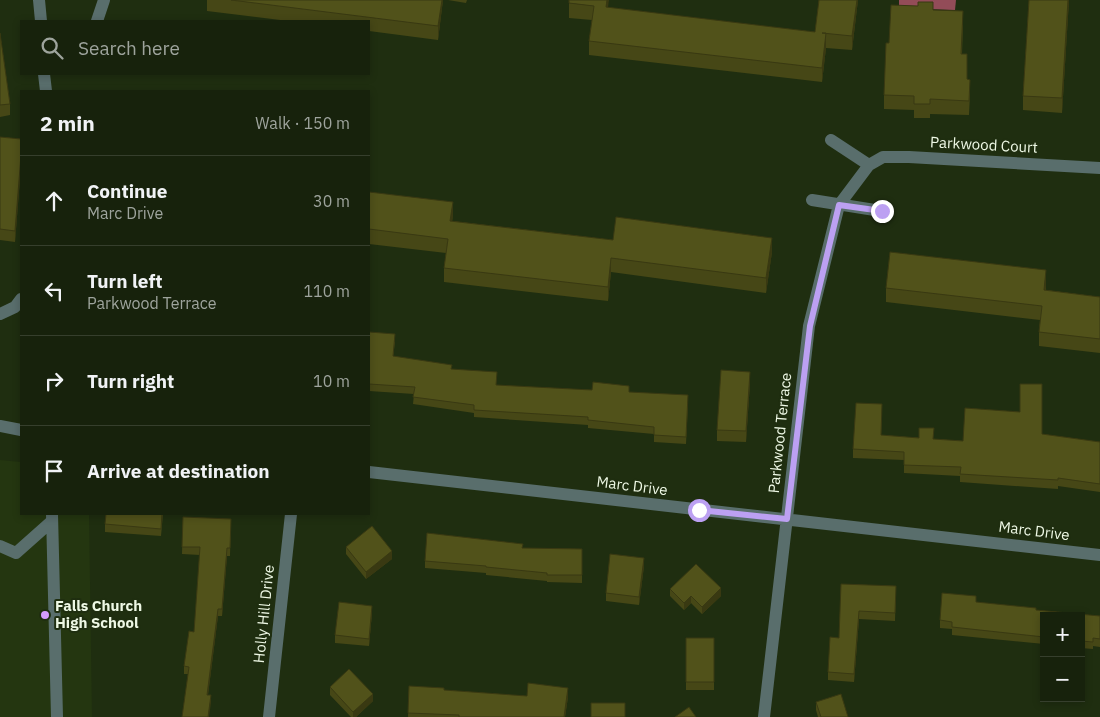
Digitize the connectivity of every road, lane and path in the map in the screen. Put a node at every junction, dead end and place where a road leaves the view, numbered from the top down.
1 (39, 0) edge
2 (104, 0) edge
3 (41, 20) edge
4 (97, 20) edge
5 (44, 75) edge
6 (46, 90) edge
7 (831, 140) dead end
8 (869, 165) junction
9 (1100, 168) edge
10 (812, 200) dead end
11 (839, 205) junction
12 (882, 211) dead end
13 (20, 300) edge
14 (0, 314) edge
15 (0, 426) edge
16 (20, 430) edge
17 (370, 472) edge
18 (292, 515) edge
19 (52, 517) edge
20 (787, 519) junction
21 (0, 546) edge
22 (1100, 555) edge
23 (57, 717) edge
24 (269, 717) edge
25 (764, 717) edge

1 - 3 street
2 - 4 street
5 - 6 street
7 - 8 street
8 - 9 street, Parkwood Court
8 - 11 street, Parkwood Terrace
10 - 11 street
11 - 12 street
11 - 20 street, Parkwood Terrace
13 - 14 street
15 - 16 street
17 - 20 street, Marc Drive
18 - 24 street, Holly Hill Drive
19 - 21 street
19 - 23 street
20 - 22 street, Marc Drive
20 - 25 street, Parkwood Terrace

